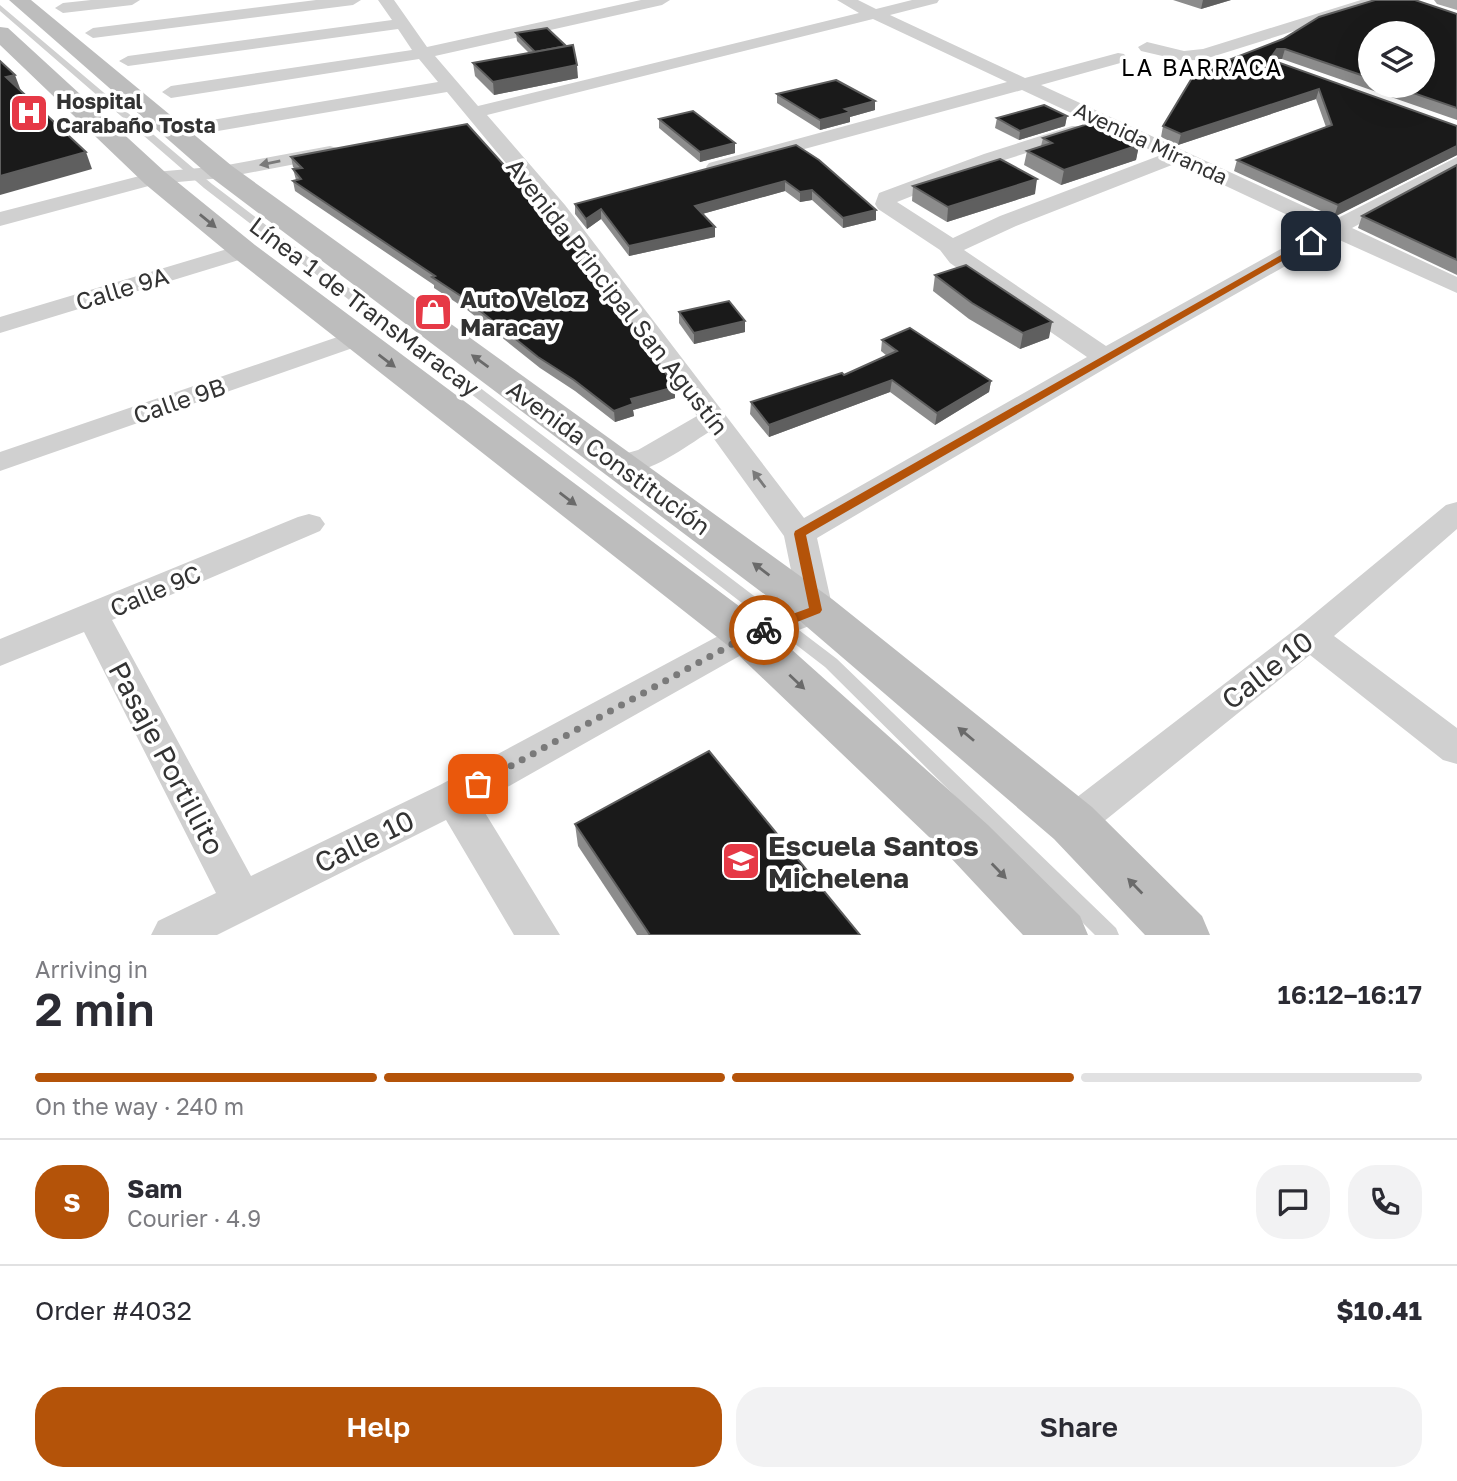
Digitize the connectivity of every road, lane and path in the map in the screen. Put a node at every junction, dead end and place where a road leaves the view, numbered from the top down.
1 (19, 0) edge
2 (132, 0) edge
3 (353, 0) edge
4 (386, 0) edge
5 (662, 0) edge
6 (845, 0) edge
7 (931, 0) edge
8 (1377, 0) edge
9 (1444, 0) edge
10 (1421, 4) edge
11 (1457, 4) edge
12 (0, 7) edge
13 (64, 8) dead end
14 (876, 14) junction
15 (1457, 17) edge
16 (403, 23) junction
17 (0, 33) edge
18 (93, 33) dead end
19 (1147, 47) dead end
20 (423, 53) junction
21 (1118, 58) dead end
22 (128, 61) dead end
23 (1025, 83) junction
24 (450, 86) junction
25 (171, 92) dead end
26 (477, 118) junction
27 (1106, 122) junction
28 (212, 126) dead end
29 (454, 128) edge
30 (345, 149) edge
31 (1177, 156) junction
32 (990, 158) junction
33 (1457, 163) edge
34 (1012, 170) edge
35 (208, 173) junction
36 (691, 174) edge
37 (155, 178) junction
38 (1043, 187) dead end
39 (1065, 198) junction
40 (584, 203) edge
41 (557, 210) junction
42 (0, 219) edge
43 (1334, 228) junction
44 (952, 247) junction
45 (244, 251) junction
46 (1457, 286) edge
47 (0, 325) edge
48 (358, 338) junction
49 (1105, 357) junction
50 (713, 418) junction
51 (0, 462) edge
52 (620, 465) junction
53 (1457, 512) edge
54 (309, 524) dead end
55 (800, 534) junction
56 (93, 616) junction
57 (781, 623) junction
58 (1309, 636) junction
59 (0, 653) edge
60 (1457, 748) edge
61 (454, 797) junction
62 (1073, 823) junction
63 (242, 901) junction
64 (173, 935) edge
65 (538, 935) edge
66 (1060, 935) edge
67 (1109, 935) edge
68 (1182, 935) edge

1 - 35 street, Avenida Constitución
2 - 13 street
3 - 18 street
4 - 16 street, Avenida Principal San Agustín
5 - 20 street
6 - 14 street, Avenida Miranda
7 - 14 street
8 - 19 street
9 - 11 main road
10 - 15 main road
12 - 35 lane, Línea 1 de TransMaracay
14 - 23 street, Avenida Miranda
14 - 26 street
16 - 20 street, Avenida Principal San Agustín
16 - 22 street
17 - 37 street, Avenida Constitución
20 - 24 street, Avenida Principal San Agustín
20 - 25 street
21 - 23 street
23 - 27 street, Avenida Miranda
23 - 36 street
24 - 26 street, Avenida Principal San Agustín
24 - 28 street
26 - 29 street
26 - 41 street, Avenida Principal San Agustín
27 - 31 street, Avenida Miranda
27 - 32 street
30 -> 35 street
31 - 39 street
31 - 43 street, Avenida Miranda
32 - 34 street
32 - 44 street
33 - 43 street
35 - 37 street
52 -> 35 street, Avenida Constitución
35 - 57 lane, Línea 1 de TransMaracay
37 - 42 street
37 -> 45 street, Avenida Constitución
38 - 39 street
39 - 44 street
40 - 41 street
41 - 50 street, Avenida Principal San Agustín
43 - 46 street, Avenida Miranda
43 - 49 street
44 - 49 street
45 - 47 street, Calle 9A
45 - 48 street, Avenida Constitución
48 - 51 street, Calle 9B
48 -> 57 street, Avenida Constitución
49 - 55 street
50 - 52 street
55 -> 50 street, Avenida Principal San Agustín
57 -> 52 street, Avenida Constitución
53 - 58 street, Calle 10
54 - 56 street, Calle 9C
55 - 57 street, Avenida Principal San Agustín
56 - 59 street, Calle 9C
56 - 63 street, Pasaje Portillito
57 - 61 street, Calle 10
62 -> 57 street, Avenida Constitución
57 -> 66 street, Avenida Constitución
57 - 67 lane, Línea 1 de TransMaracay
58 - 60 street
58 - 62 street, Calle 10
61 - 63 street, Calle 10
61 - 65 street
68 -> 62 street, Avenida Constitución
63 - 64 street, Calle 10

